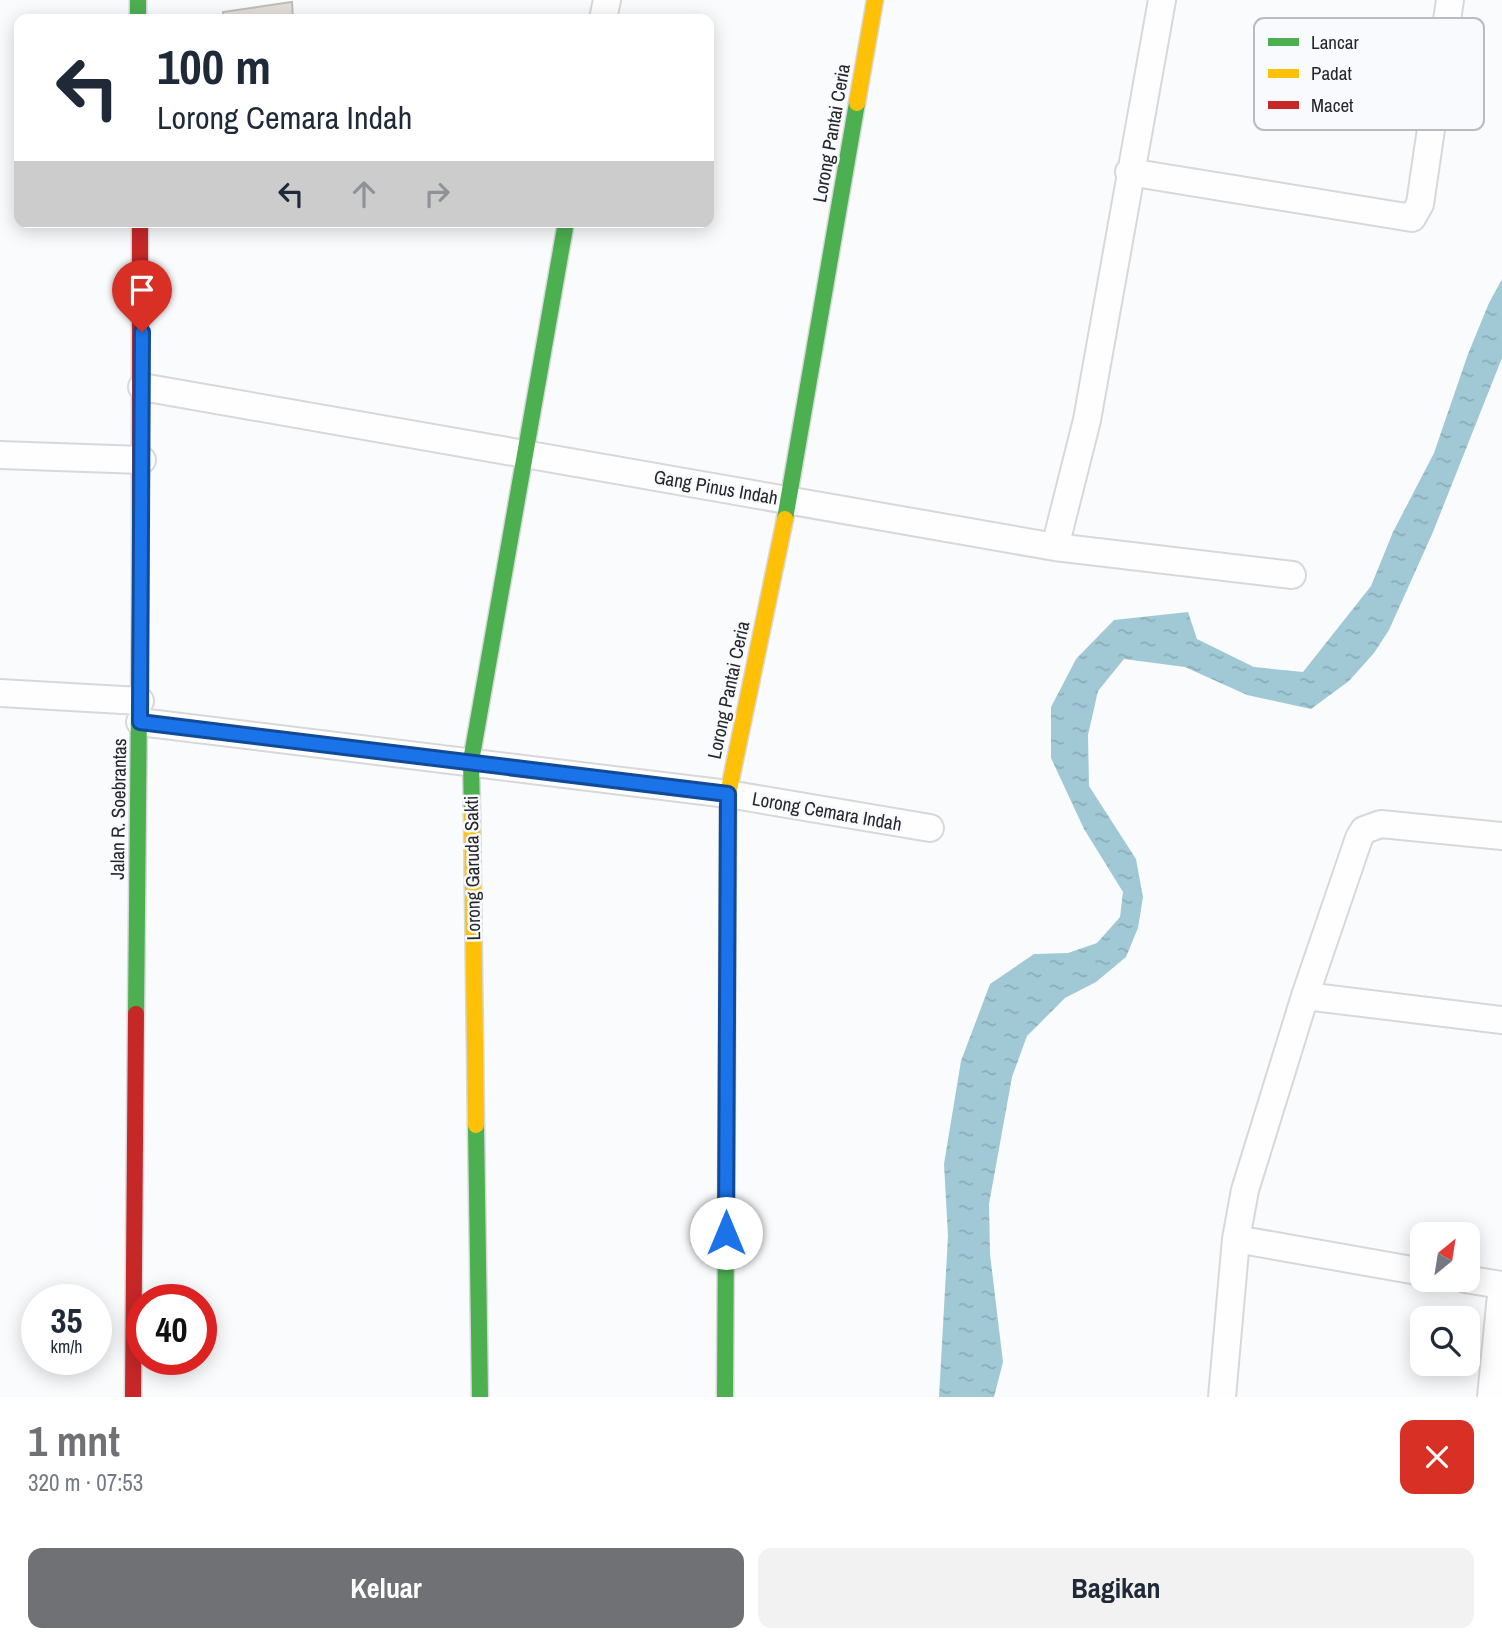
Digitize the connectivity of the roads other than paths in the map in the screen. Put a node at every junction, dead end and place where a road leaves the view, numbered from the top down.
1 (875, 0) edge
2 (1162, 0) edge
3 (1450, 0) edge
4 (1447, 18) edge
5 (1431, 130) edge
6 (1129, 172) junction
7 (140, 228) edge
8 (565, 228) edge
9 (142, 387) junction
10 (523, 452) junction
11 (0, 455) edge
12 (142, 460) junction
13 (789, 500) junction
14 (1055, 547) junction
15 (1292, 575) dead end
16 (0, 693) edge
17 (140, 712) junction
18 (471, 761) junction
19 (728, 794) junction
20 (930, 828) dead end
21 (1502, 836) edge
22 (1306, 996) junction
23 (1502, 1020) edge
24 (1236, 1240) junction
25 (1410, 1270) edge
26 (1480, 1282) edge
27 (1501, 1285) edge
28 (133, 1397) edge
29 (480, 1397) edge
30 (725, 1397) edge
31 (1222, 1397) edge
32 (1491, 1397) edge

1 - 13 street, Lorong Pantai Ceria
2 - 6 street
3 - 4 street
5 - 6 street
6 - 14 street
7 - 9 street, Jalan R. Soebrantas
8 - 10 street, Lorong Garuda Sakti
9 - 10 street, Gang Pinus Indah
9 - 12 street, Jalan R. Soebrantas
10 - 13 street, Gang Pinus Indah
10 - 18 street, Lorong Garuda Sakti
11 - 12 street
12 - 17 street, Jalan R. Soebrantas
13 - 14 street, Gang Pinus Indah
13 - 19 street, Lorong Pantai Ceria
14 - 15 street, Gang Pinus Indah
16 - 17 street, Lorong Cemara Indah
17 - 18 street, Lorong Cemara Indah
17 - 28 street, Jalan R. Soebrantas
18 - 19 street, Lorong Cemara Indah
18 - 29 street, Lorong Garuda Sakti
19 - 20 street, Lorong Cemara Indah
19 - 30 street, Lorong Pantai Ceria
21 - 22 street
22 - 23 street
22 - 24 street
24 - 25 street
24 - 31 street
26 - 27 street
27 - 32 street

